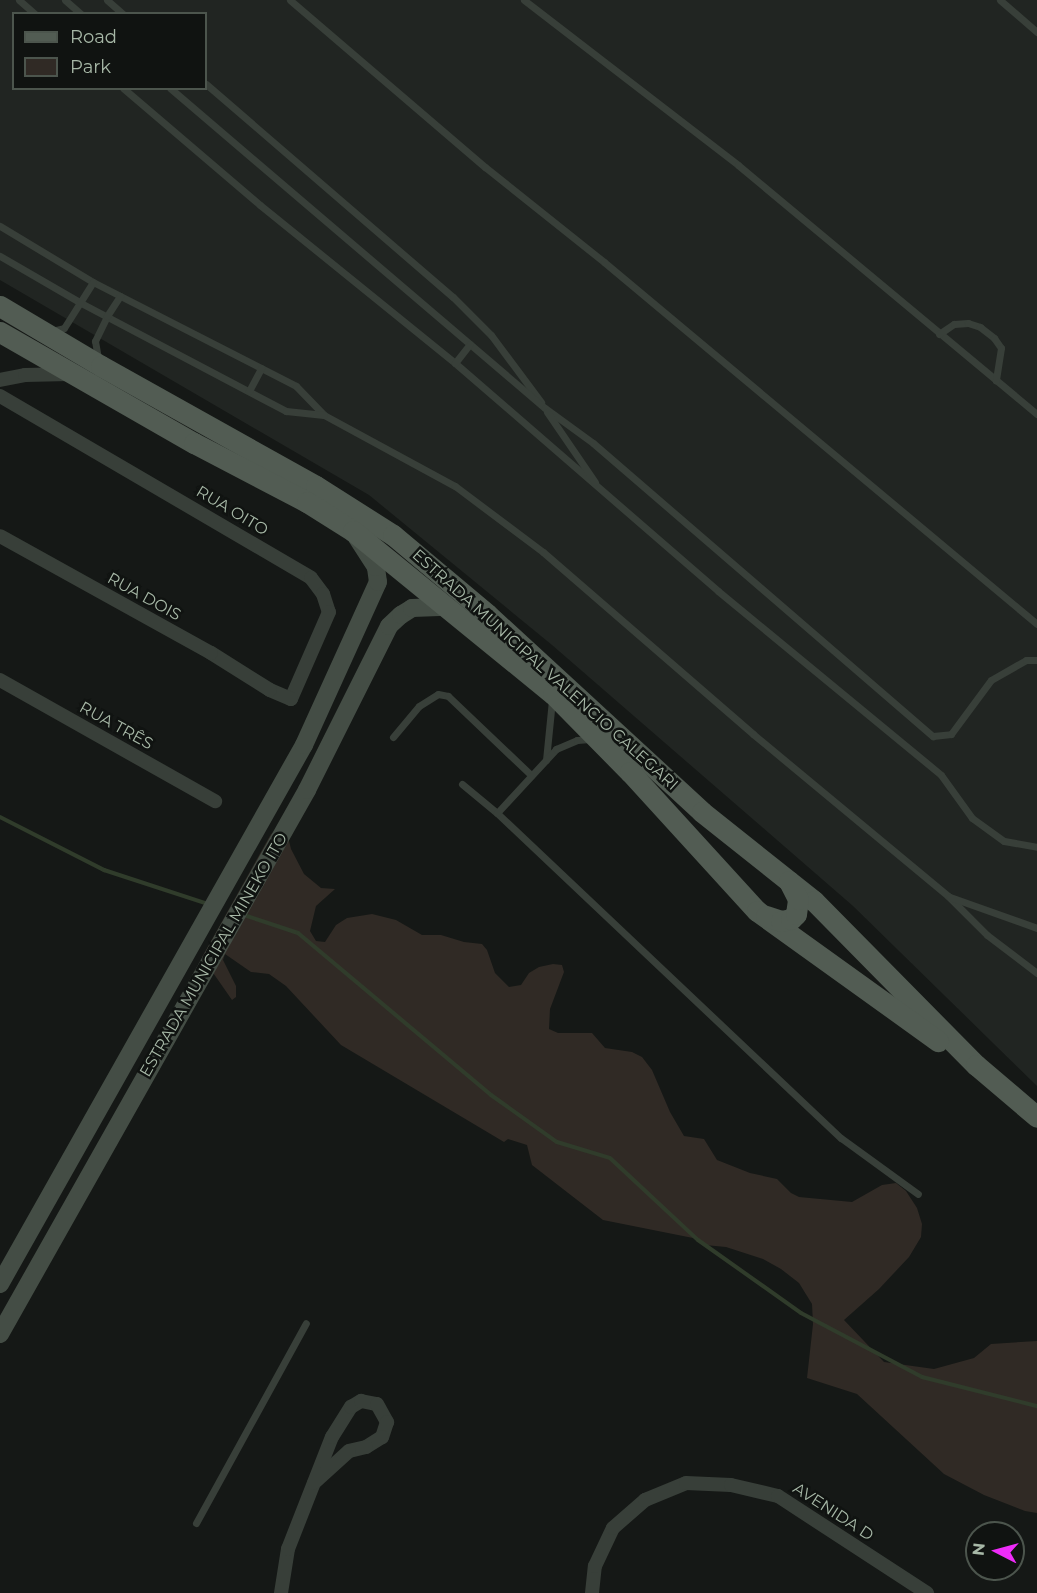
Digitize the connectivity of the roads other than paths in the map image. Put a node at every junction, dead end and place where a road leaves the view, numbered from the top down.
1 (19, 0) edge
2 (64, 0) edge
3 (107, 0) edge
4 (290, 0) edge
5 (524, 0) edge
6 (1000, 0) edge
7 (32, 12) edge
8 (79, 12) edge
9 (121, 12) edge
10 (1037, 32) edge
11 (207, 85) edge
12 (125, 90) edge
13 (172, 90) edge
14 (0, 226) edge
15 (0, 256) edge
16 (93, 282) junction
17 (120, 296) junction
18 (81, 303) junction
19 (0, 306) edge
20 (106, 316) junction
21 (0, 332) edge
22 (46, 333) junction
23 (939, 334) junction
24 (470, 344) junction
25 (455, 363) junction
26 (101, 366) junction
27 (261, 368) junction
28 (74, 374) junction
29 (0, 380) edge
30 (996, 381) junction
31 (249, 391) junction
32 (0, 396) edge
33 (545, 408) junction
34 (1037, 414) edge
35 (324, 415) junction
36 (601, 492) junction
37 (353, 531) junction
38 (0, 536) edge
39 (446, 607) junction
40 (1037, 624) edge
41 (1037, 660) edge
42 (0, 680) edge
43 (270, 690) joint
44 (553, 694) junction
45 (393, 737) dead end
46 (598, 739) junction
47 (546, 760) junction
48 (531, 775) junction
49 (462, 784) dead end
50 (215, 801) dead end
51 (497, 813) junction
52 (1037, 847) edge
53 (786, 877) junction
54 (948, 896) junction
55 (757, 911) junction
56 (1037, 928) edge
57 (1037, 973) edge
58 (976, 1065) junction
59 (1037, 1117) edge
60 (918, 1194) dead end
61 (4, 1277) edge
62 (26, 1288) junction
63 (306, 1323) dead end
64 (0, 1334) edge
65 (314, 1483) junction
66 (196, 1523) dead end
67 (281, 1593) edge
68 (592, 1593) edge
69 (927, 1593) edge

1 - 7 lane
2 - 8 lane
3 - 9 lane
4 - 40 lane
5 - 23 lane
6 - 10 lane
11 - 33 lane
12 - 25 lane
13 - 24 lane
14 - 16 lane
15 - 18 lane
16 - 17 lane
16 - 18 lane
17 - 20 lane
17 - 27 lane
18 - 20 lane
18 - 22 lane
19 - 22 main road, ESTRADA MUNICIPAL VALENCIO CALEGARI
20 - 26 lane
20 - 31 lane
21 - 28 main road, ESTRADA MUNICIPAL VALENCIO CALEGARI
22 - 26 main road, ESTRADA MUNICIPAL VALENCIO CALEGARI
23 - 30 lane
23 - 30 lane
24 - 25 lane
24 - 33 lane
25 - 36 lane
26 - 53 main road, ESTRADA MUNICIPAL VALENCIO CALEGARI
27 - 31 lane
27 - 35 lane
28 - 29 street
28 - 37 main road, ESTRADA MUNICIPAL VALENCIO CALEGARI
30 - 34 lane
31 - 35 lane
32 - 43 street, RUA OITO
33 - 36 lane
33 - 41 lane
35 - 54 lane
36 - 52 lane
37 - 39 main road, ESTRADA MUNICIPAL VALENCIO CALEGARI
37 - 61 street, ESTRADA MUNICIPAL MINEKO ITO
38 - 43 street, RUA DOIS
39 - 44 main road, ESTRADA MUNICIPAL VALENCIO CALEGARI
39 - 62 street, ESTRADA MUNICIPAL MINEKO ITO
42 - 50 street, RUA TRÊS
44 - 46 main road, ESTRADA MUNICIPAL VALENCIO CALEGARI
44 - 47 lane
45 - 48 lane
46 - 47 lane
46 - 55 main road, ESTRADA MUNICIPAL VALENCIO CALEGARI
47 - 48 lane
48 - 51 lane
49 - 51 lane
51 - 60 lane
53 - 55 main road
53 - 58 main road, ESTRADA MUNICIPAL VALENCIO CALEGARI
54 - 56 lane
54 - 57 lane
55 - 58 main road, ESTRADA MUNICIPAL VALENCIO CALEGARI
58 - 59 main road, ESTRADA MUNICIPAL VALENCIO CALEGARI
61 - 62 street
62 - 64 street, ESTRADA MUNICIPAL MINEKO ITO
63 - 66 lane
65 - 65 street
65 - 67 street
68 - 69 street, AVENIDA D

